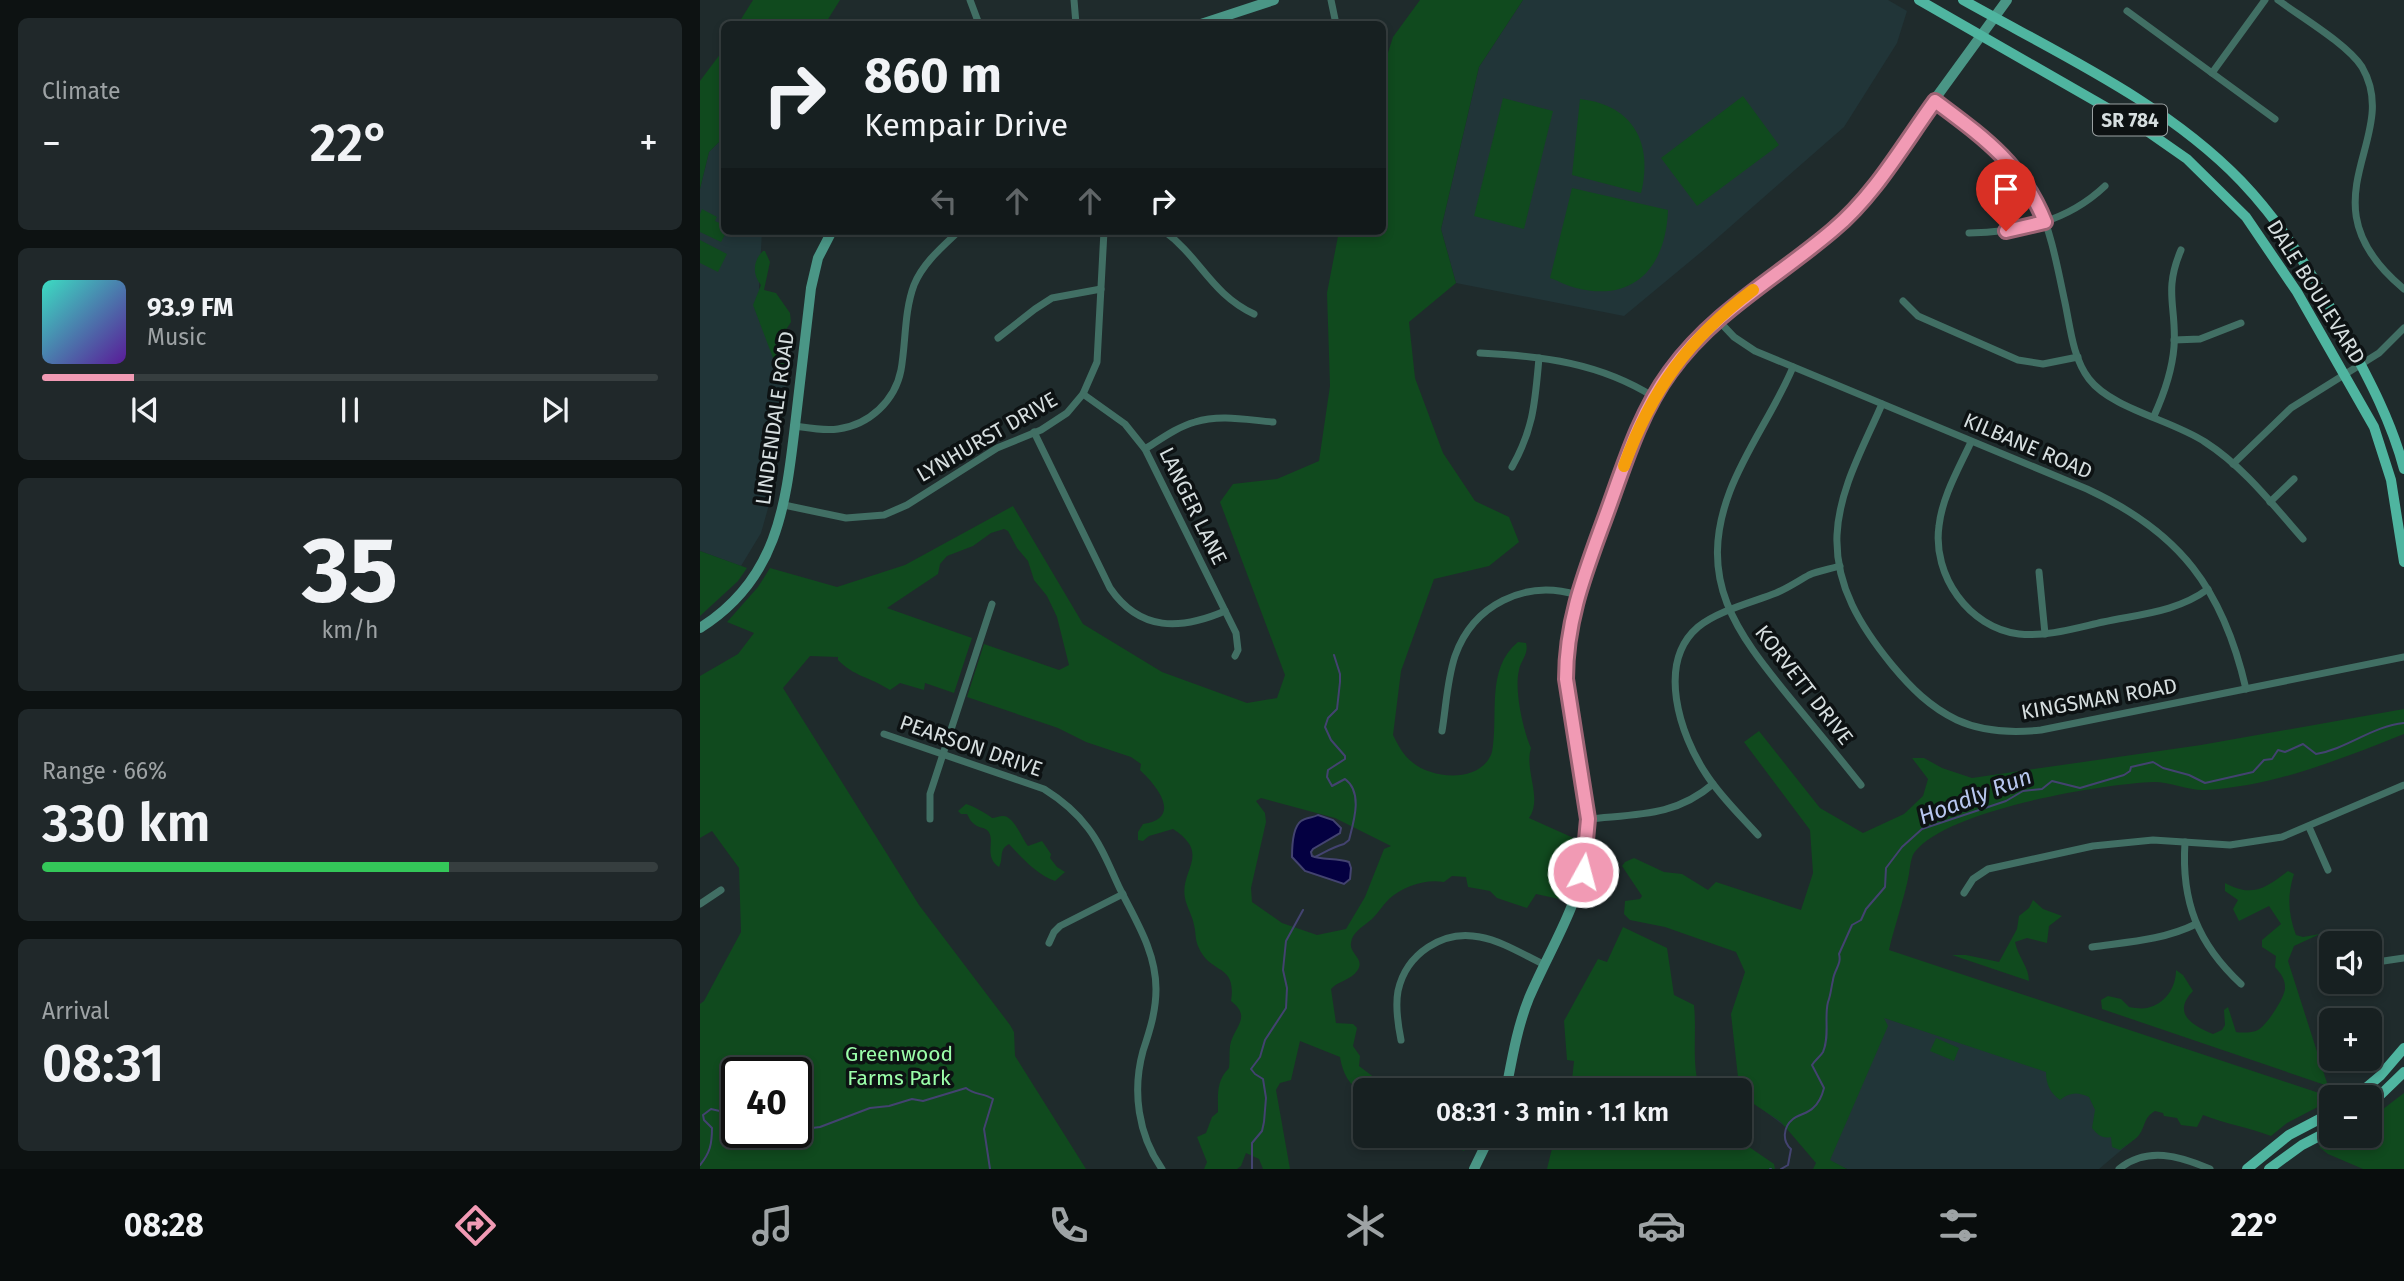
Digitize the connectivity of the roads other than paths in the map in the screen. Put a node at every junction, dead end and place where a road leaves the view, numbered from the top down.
1 (970, 0) edge
2 (1074, 0) edge
3 (1273, 0) edge
4 (1331, 0) edge
5 (1919, 0) edge
6 (1963, 0) edge
7 (2007, 0) edge
8 (2265, 0) edge
9 (2278, 0) edge
10 (2127, 11) dead end
11 (1994, 18) junction
12 (978, 21) edge
13 (1076, 21) edge
14 (1210, 21) edge
15 (1335, 21) edge
16 (1982, 36) junction
17 (2212, 74) junction
18 (1935, 101) junction
19 (2275, 120) dead end
20 (2105, 186) dead end
21 (2045, 222) junction
22 (1969, 233) dead end
23 (830, 235) edge
24 (955, 235) edge
25 (1104, 235) edge
26 (1169, 235) edge
27 (2181, 250) dead end
28 (1101, 289) junction
29 (2404, 289) edge
30 (1903, 301) dead end
31 (1254, 314) dead end
32 (1717, 319) junction
33 (2241, 323) dead end
34 (2404, 328) edge
35 (998, 338) dead end
36 (2174, 340) junction
37 (1480, 353) dead end
38 (1539, 358) junction
39 (2078, 358) junction
40 (2361, 363) junction
41 (1793, 367) junction
42 (2345, 373) junction
43 (1083, 394) junction
44 (1654, 397) junction
45 (1882, 404) junction
46 (2154, 416) junction
47 (1273, 422) dead end
48 (795, 426) junction
49 (1034, 432) junction
50 (1971, 442) junction
51 (1145, 449) junction
52 (2233, 464) junction
53 (1512, 467) dead end
54 (2404, 469) edge
55 (2294, 479) dead end
56 (2270, 502) junction
57 (784, 505) junction
58 (2303, 539) dead end
59 (2404, 562) edge
60 (1840, 566) junction
61 (2039, 572) dead end
62 (2208, 589) junction
63 (1577, 596) junction
64 (992, 604) dead end
65 (1225, 611) junction
66 (1729, 612) junction
67 (700, 628) edge
68 (2045, 634) junction
69 (1235, 656) dead end
70 (2404, 657) edge
71 (2246, 689) junction
72 (1442, 732) dead end
73 (884, 734) dead end
74 (943, 753) junction
75 (1713, 784) junction
76 (1861, 785) dead end
77 (2404, 785) edge
78 (930, 819) dead end
79 (1588, 819) junction
80 (2309, 827) junction
81 (1758, 835) dead end
82 (2185, 842) junction
83 (2328, 870) dead end
84 (721, 890) dead end
85 (1964, 893) dead end
86 (1123, 894) junction
87 (700, 904) edge
88 (2196, 924) junction
89 (1049, 943) dead end
90 (2092, 947) dead end
91 (2404, 958) edge
92 (2382, 961) edge
93 (1545, 965) junction
94 (2241, 984) dead end
95 (1401, 1040) dead end
96 (2404, 1048) edge
97 (2404, 1072) edge
98 (1508, 1078) edge
99 (2370, 1085) edge
100 (2382, 1093) edge
101 (2319, 1119) edge
102 (2319, 1136) edge
103 (1484, 1148) edge
104 (1162, 1169) edge
105 (1474, 1169) edge
106 (2119, 1169) edge
107 (2210, 1169) edge
108 (2247, 1169) edge
109 (2269, 1169) edge

1 - 12 street
2 - 13 street
3 - 14 street
4 - 15 street
5 - 16 main road, DALE BOULEVARD / SR 784
6 - 11 main road, DALE BOULEVARD / SR 784
7 - 11 street
8 - 17 street
9 - 29 street
10 - 17 street
11 - 16 street
11 - 40 main road, DALE BOULEVARD / SR 784
16 - 18 street
16 - 42 main road, DALE BOULEVARD / SR 784
17 - 19 street
18 - 21 street
18 - 32 street
20 - 21 street
21 - 22 street
21 - 39 street
23 - 48 street, LINDENDALE ROAD
24 - 48 street
25 - 28 street, LYNHURST DRIVE
26 - 31 street
27 - 36 street
28 - 35 street
28 - 43 street, LYNHURST DRIVE
30 - 39 street
32 - 41 street, KILBANE ROAD
32 - 44 street
33 - 36 street
34 - 40 street
36 - 46 street
37 - 38 street
38 - 44 street
38 - 53 street
39 - 46 street
40 - 42 street
40 - 54 main road, DALE BOULEVARD / SR 784
41 - 45 street, KILBANE ROAD
41 - 66 street, KORVETT DRIVE
42 - 52 street
42 - 59 main road, DALE BOULEVARD / SR 784
43 - 49 street, LYNHURST DRIVE
43 - 51 street, LANGER LANE
44 - 63 street
45 - 50 street, KILBANE ROAD
45 - 60 street, KINGSMAN ROAD
46 - 52 street
47 - 51 street
48 - 57 street, LINDENDALE ROAD
49 - 57 street, LYNHURST DRIVE
49 - 65 street
50 - 62 street, KILBANE ROAD
50 - 68 street
51 - 65 street, LANGER LANE
52 - 56 street
55 - 56 street
56 - 58 street
57 - 67 street, LINDENDALE ROAD
60 - 66 street
60 - 71 street, KINGSMAN ROAD
61 - 68 street
62 - 68 street
62 - 71 street, KILBANE ROAD
63 - 72 street
63 - 79 street
64 - 74 street
65 - 69 street, LANGER LANE
66 - 75 street
66 - 76 street, KORVETT DRIVE
70 - 71 street, KINGSMAN ROAD
73 - 74 street, PEARSON DRIVE
74 - 78 street
74 - 86 street, PEARSON DRIVE
75 - 79 street
75 - 81 street
77 - 80 street
79 - 93 street
80 - 82 street
80 - 83 street
82 - 85 street
82 - 88 street
84 - 87 street
86 - 89 street
86 - 104 street, PEARSON DRIVE
88 - 90 street
88 - 94 street
91 - 92 street
93 - 95 street
93 - 98 street
96 - 99 main road
97 - 100 main road
101 - 108 main road
102 - 109 main road
103 - 105 street
106 - 107 street

